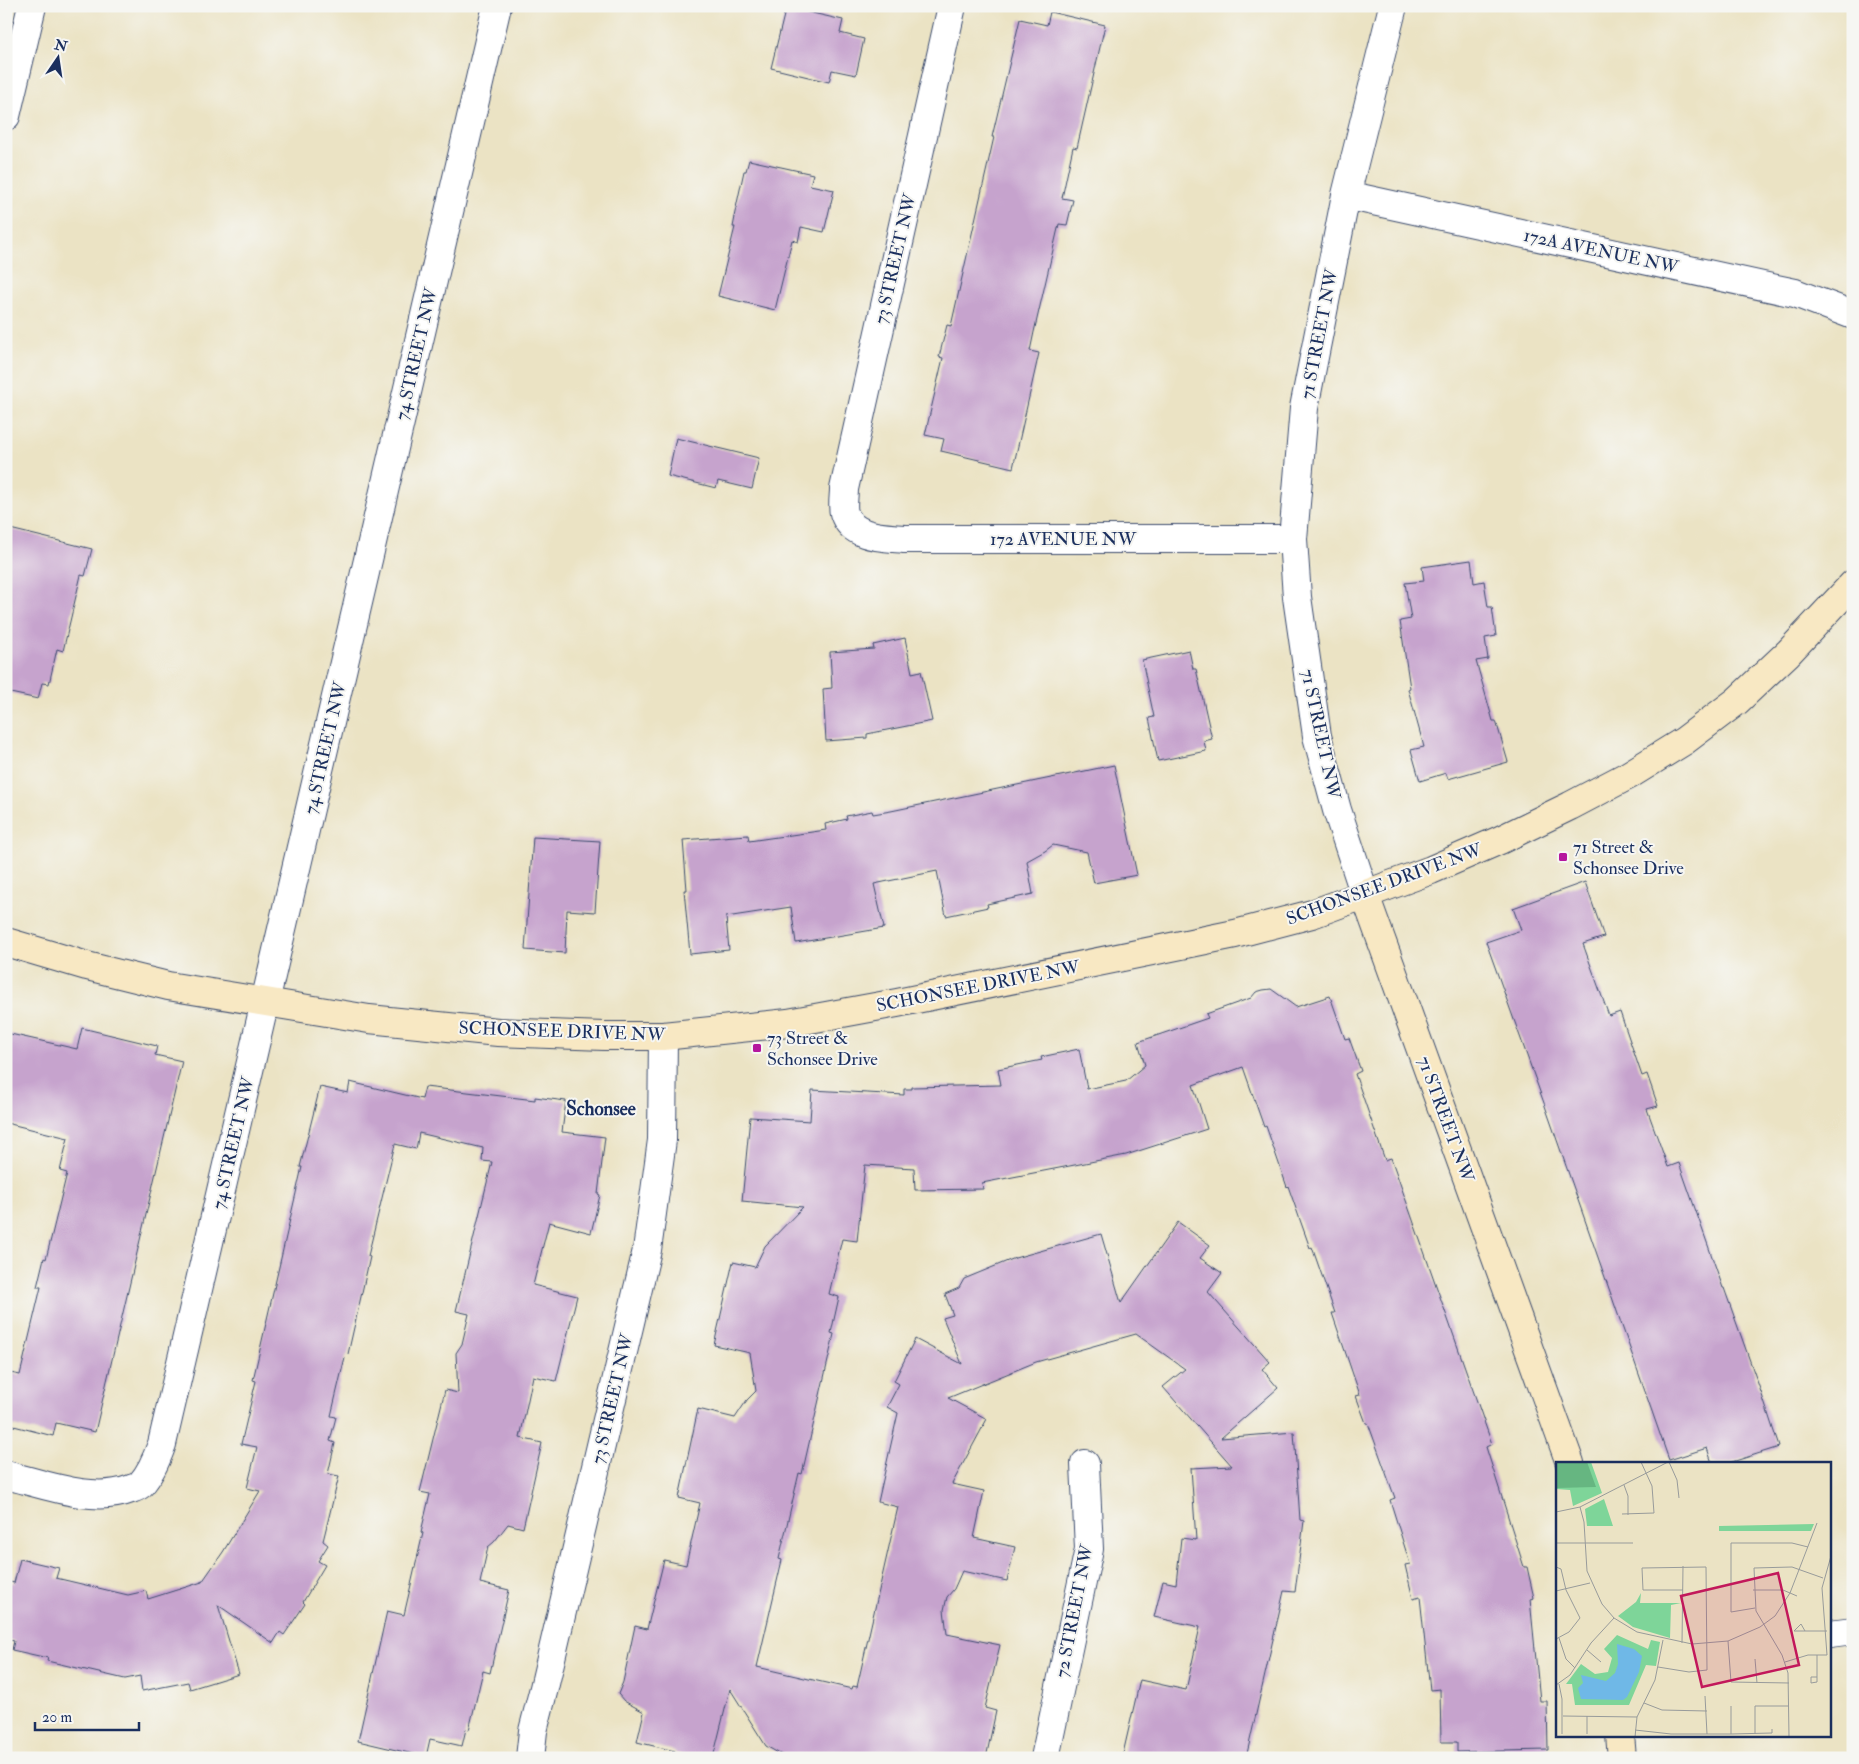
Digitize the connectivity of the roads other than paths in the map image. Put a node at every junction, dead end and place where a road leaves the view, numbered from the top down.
1 (32, 6) edge
2 (497, 6) edge
3 (952, 6) edge
4 (1393, 6) edge
5 (6, 116) edge
6 (1346, 195) junction
7 (1853, 315) edge
8 (844, 512) joint
9 (1293, 539) junction
10 (1853, 584) edge
11 (1365, 895) junction
12 (6, 942) edge
13 (266, 1003) junction
14 (663, 1036) junction
15 (1570, 1462) edge
16 (1085, 1464) dead end
17 (6, 1475) edge
18 (1853, 1631) edge
19 (1832, 1634) edge
20 (1620, 1736) edge
21 (530, 1758) edge
22 (1045, 1758) edge
23 (1622, 1758) edge

1 - 5 street
2 - 13 street, 74 STREET NW
3 - 8 street, 73 STREET NW
4 - 6 street, 71 STREET NW
6 - 7 street, 172A AVENUE NW
6 - 9 street, 71 STREET NW
8 - 9 street, 172 AVENUE NW
9 - 11 street, 71 STREET NW
10 - 11 street, SCHONSEE DRIVE NW
11 - 14 street, SCHONSEE DRIVE NW
11 - 15 street, 71 STREET NW
12 - 13 street, SCHONSEE DRIVE NW
13 - 14 street, SCHONSEE DRIVE NW
13 - 17 street, 74 STREET NW
14 - 21 street, 73 STREET NW
16 - 22 street, 72 STREET NW
18 - 19 street
20 - 23 street

